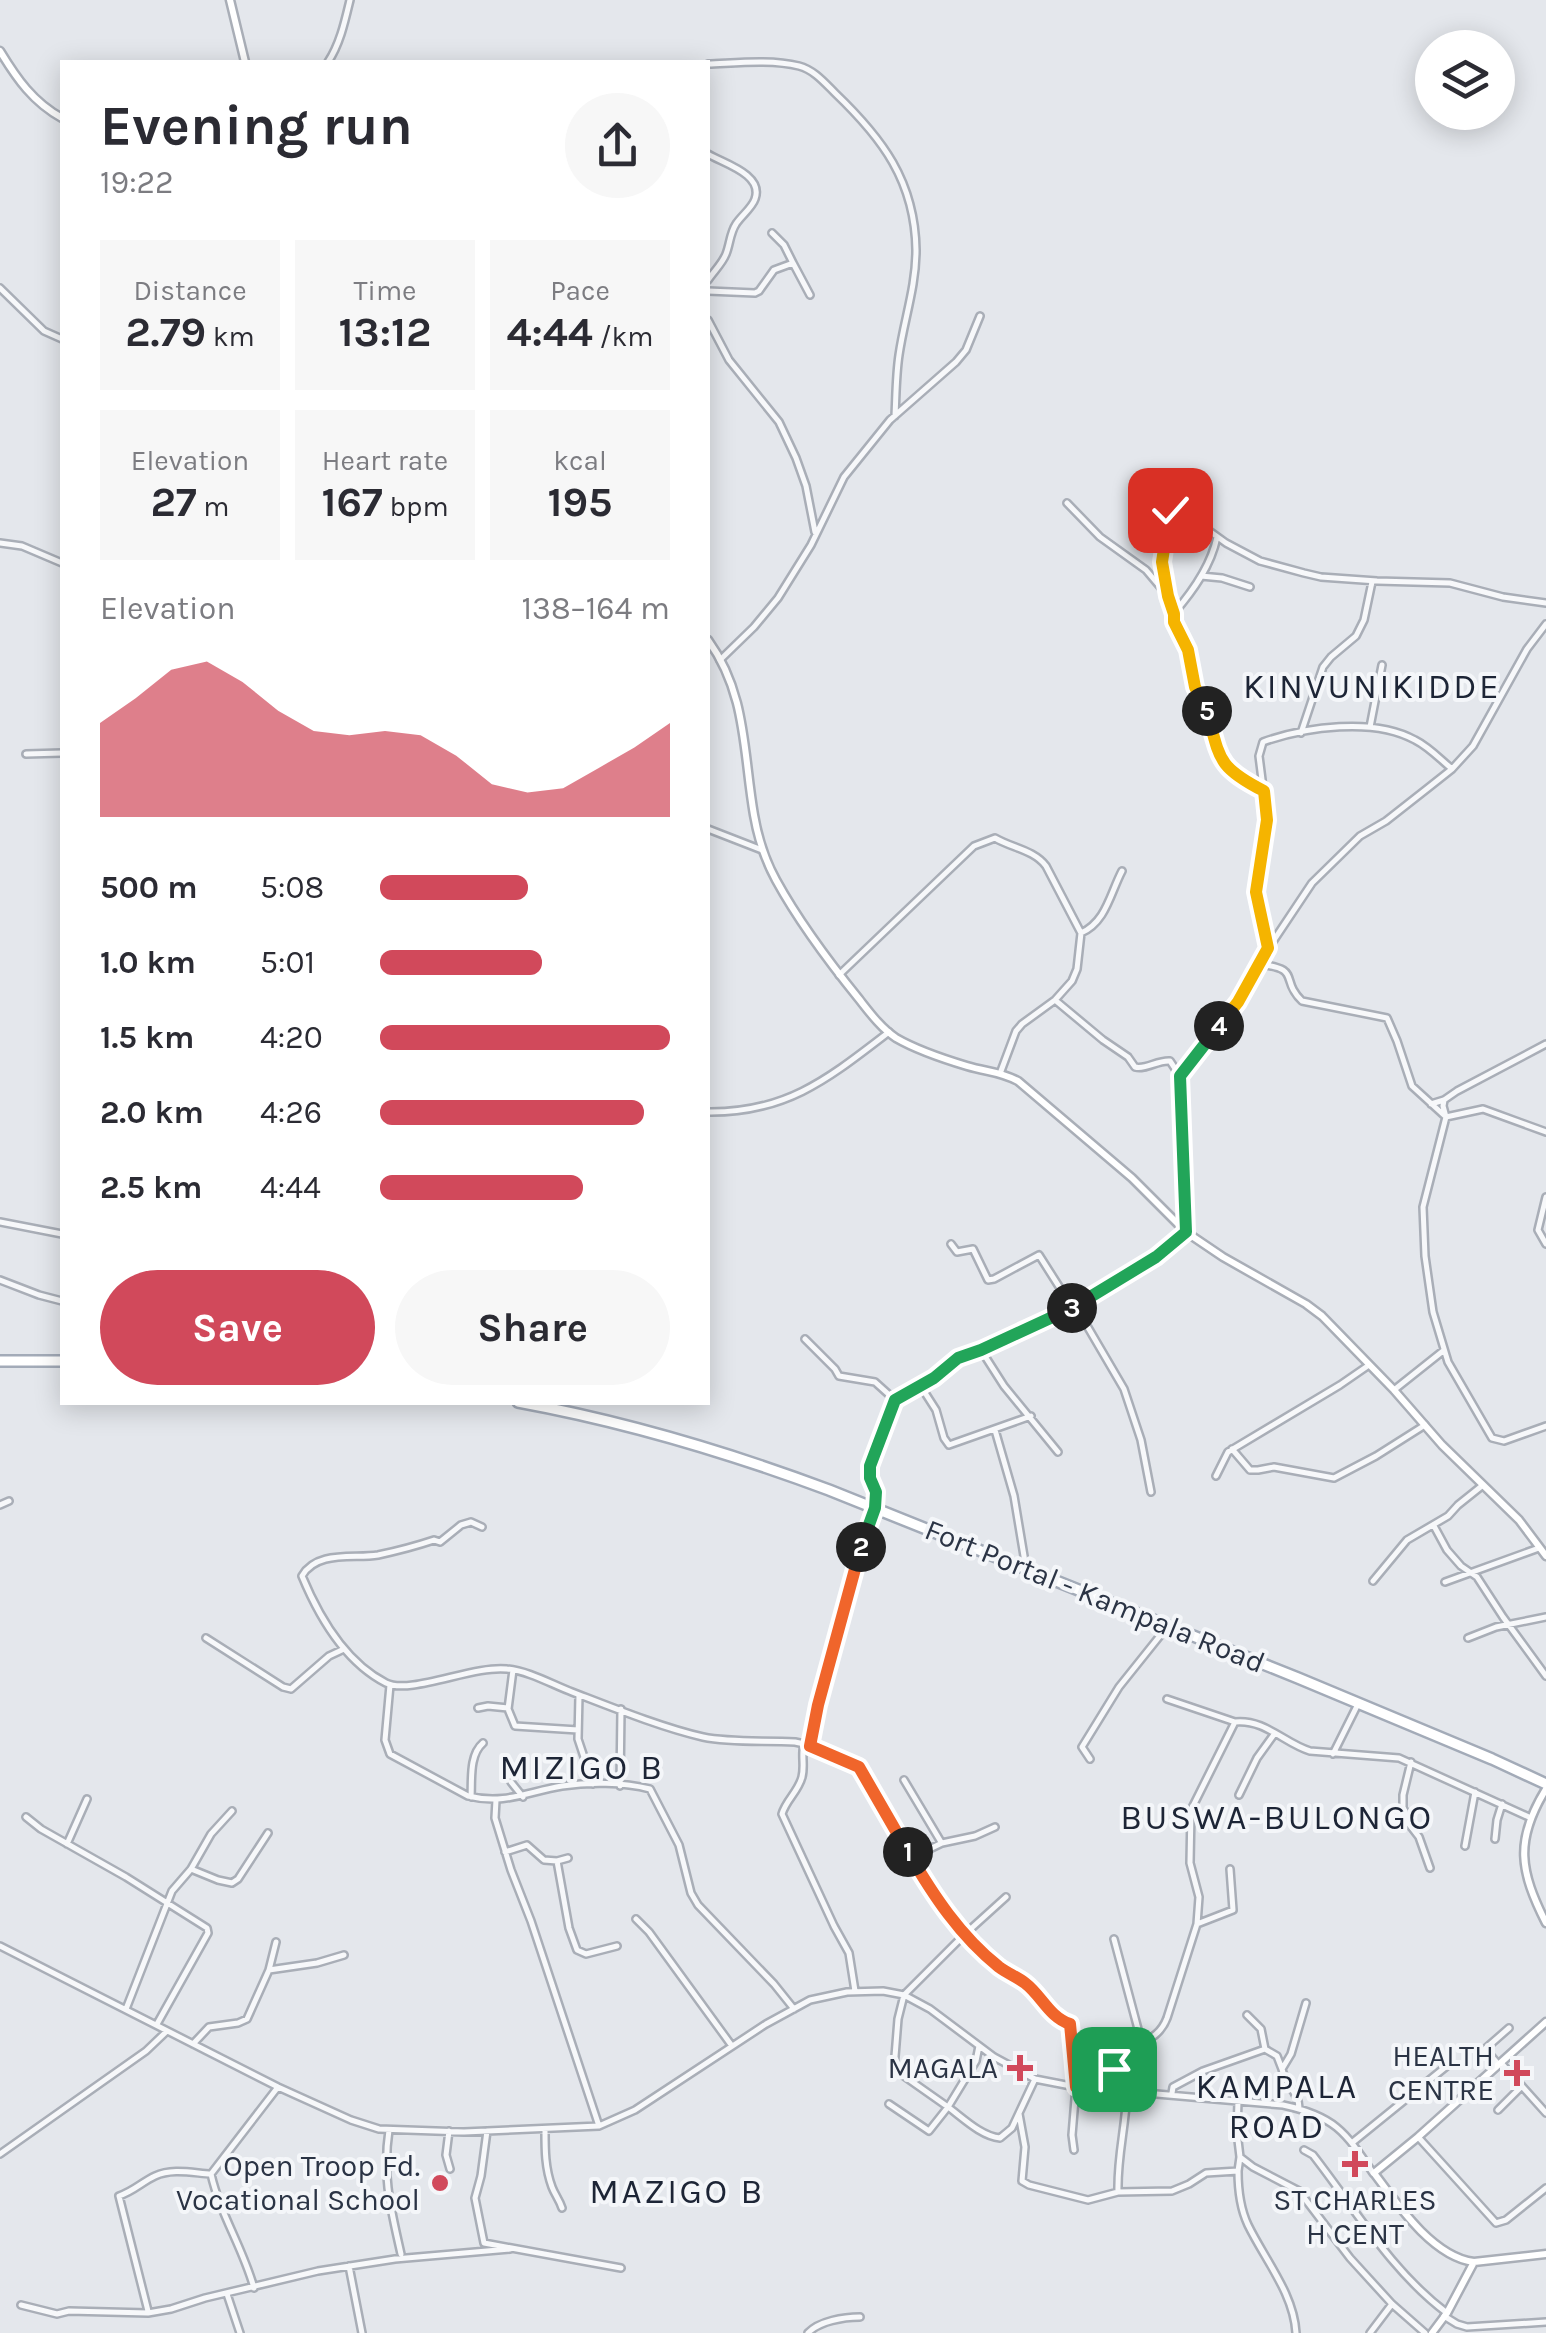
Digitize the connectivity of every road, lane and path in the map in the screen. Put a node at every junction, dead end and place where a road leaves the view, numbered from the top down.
1 (230, 0) edge
2 (350, 0) edge
3 (0, 51) edge
4 (244, 60) edge
5 (330, 60) edge
6 (710, 64) edge
7 (60, 117) edge
8 (710, 155) edge
9 (772, 233) dead end
10 (793, 263) junction
11 (710, 278) edge
12 (0, 288) edge
13 (710, 290) edge
14 (810, 295) dead end
15 (980, 316) dead end
16 (710, 324) edge
17 (60, 338) edge
18 (895, 416) junction
19 (1067, 503) dead end
20 (1170, 510) dead end
21 (1183, 512) dead end
22 (815, 532) junction
23 (1217, 536) junction
24 (0, 543) edge
25 (60, 562) edge
26 (1201, 576) junction
27 (1372, 581) junction
28 (1250, 587) dead end
29 (1168, 596) junction
30 (1546, 603) edge
31 (1174, 614) junction
32 (1546, 624) edge
33 (710, 643) edge
34 (720, 660) junction
35 (1382, 665) dead end
36 (1370, 728) junction
37 (1301, 732) junction
38 (26, 754) dead end
39 (60, 754) edge
40 (1452, 769) junction
41 (1264, 791) junction
42 (710, 830) edge
43 (762, 850) junction
44 (1122, 871) dead end
45 (1081, 934) junction
46 (1268, 948) junction
47 (1258, 964) junction
48 (840, 975) junction
49 (1055, 1000) junction
50 (889, 1032) junction
51 (1546, 1044) edge
52 (1001, 1072) junction
53 (1180, 1076) junction
54 (1444, 1100) junction
55 (1431, 1104) junction
56 (710, 1112) edge
57 (1446, 1118) junction
58 (1546, 1132) edge
59 (1546, 1197) edge
60 (0, 1222) edge
61 (1186, 1232) junction
62 (60, 1234) edge
63 (951, 1244) dead end
64 (1546, 1244) edge
65 (0, 1280) edge
66 (60, 1300) edge
67 (1074, 1306) junction
68 (805, 1339) dead end
69 (981, 1350) junction
70 (1443, 1351) junction
71 (0, 1361) edge
72 (60, 1361) edge
73 (1368, 1366) junction
74 (920, 1385) junction
75 (1394, 1390) junction
76 (895, 1400) junction
77 (543, 1405) edge
78 (1031, 1416) junction
79 (1425, 1425) junction
80 (1546, 1426) edge
81 (995, 1430) junction
82 (1232, 1449) junction
83 (1058, 1452) dead end
84 (1216, 1476) dead end
85 (1483, 1485) junction
86 (1152, 1492) dead end
87 (8, 1501) dead end
88 (0, 1505) edge
89 (875, 1508) junction
90 (1434, 1526) junction
91 (482, 1527) dead end
92 (1539, 1548) junction
93 (1546, 1556) edge
94 (1026, 1570) junction
95 (1474, 1572) junction
96 (1373, 1581) dead end
97 (1445, 1582) dead end
98 (1546, 1617) edge
99 (1509, 1625) junction
100 (1166, 1627) junction
101 (206, 1638) dead end
102 (1468, 1638) dead end
103 (344, 1649) junction
104 (513, 1670) junction
105 (1546, 1676) edge
106 (390, 1685) junction
107 (579, 1694) junction
108 (1167, 1699) dead end
109 (1358, 1704) junction
110 (478, 1708) dead end
111 (508, 1708) junction
112 (620, 1709) junction
113 (1236, 1722) junction
114 (578, 1730) junction
115 (1274, 1733) junction
116 (482, 1743) dead end
117 (807, 1745) junction
118 (1333, 1754) junction
119 (1090, 1759) dead end
120 (1411, 1762) junction
121 (904, 1780) dead end
122 (511, 1782) dead end
123 (593, 1784) junction
124 (620, 1786) junction
125 (1546, 1787) edge
126 (1475, 1792) junction
127 (1240, 1795) dead end
128 (471, 1797) junction
129 (523, 1797) junction
130 (87, 1799) dead end
131 (496, 1800) junction
132 (1502, 1804) junction
133 (232, 1811) dead end
134 (26, 1817) dead end
135 (1531, 1818) junction
136 (995, 1827) dead end
137 (268, 1833) dead end
138 (1495, 1839) dead end
139 (942, 1843) junction
140 (67, 1844) junction
141 (1466, 1846) dead end
142 (506, 1852) junction
143 (568, 1858) dead end
144 (911, 1858) junction
145 (557, 1861) junction
146 (1430, 1868) dead end
147 (191, 1869) junction
148 (1230, 1869) dead end
149 (1006, 1897) dead end
150 (166, 1903) junction
151 (636, 1919) dead end
152 (1546, 1923) edge
153 (1197, 1924) junction
154 (964, 1935) junction
155 (1114, 1938) dead end
156 (276, 1942) dead end
157 (0, 1946) edge
158 (617, 1946) dead end
159 (344, 1954) dead end
160 (269, 1970) junction
161 (855, 1992) junction
162 (904, 1995) junction
163 (1306, 2003) dead end
164 (794, 2009) junction
165 (126, 2010) junction
166 (1247, 2015) dead end
167 (1546, 2022) edge
168 (156, 2026) junction
169 (1509, 2028) dead end
170 (167, 2031) junction
171 (194, 2044) junction
172 (1142, 2044) junction
173 (732, 2046) junction
174 (979, 2046) junction
175 (1265, 2049) junction
176 (994, 2057) junction
177 (976, 2061) junction
178 (1448, 2065) dead end
179 (1500, 2065) junction
180 (1282, 2069) junction
181 (1036, 2079) junction
182 (1522, 2086) junction
183 (278, 2087) junction
184 (1076, 2087) junction
185 (1110, 2088) junction
186 (1127, 2090) junction
187 (1172, 2094) junction
188 (1238, 2100) junction
189 (889, 2104) dead end
190 (948, 2107) junction
191 (1298, 2108) junction
192 (1498, 2110) dead end
193 (1546, 2113) edge
194 (1019, 2114) junction
195 (599, 2126) junction
196 (390, 2130) junction
197 (545, 2130) junction
198 (486, 2131) junction
199 (450, 2132) junction
200 (1418, 2137) junction
201 (1353, 2142) junction
202 (1074, 2150) dead end
203 (1304, 2150) dead end
204 (0, 2154) edge
205 (1240, 2156) junction
206 (450, 2169) dead end
207 (1238, 2171) junction
208 (1374, 2173) junction
209 (212, 2174) junction
210 (1546, 2188) edge
211 (1118, 2192) junction
212 (562, 2208) dead end
213 (510, 2248) junction
214 (401, 2254) dead end
215 (1546, 2254) edge
216 (1474, 2262) junction
217 (349, 2266) junction
218 (621, 2268) dead end
219 (254, 2288) junction
220 (226, 2294) junction
221 (1392, 2304) junction
222 (21, 2305) dead end
223 (148, 2312) junction
224 (1445, 2314) junction
225 (860, 2317) dead end
226 (1546, 2322) edge
227 (240, 2333) edge
228 (363, 2333) edge
229 (808, 2333) edge
230 (1296, 2333) edge
231 (1370, 2333) edge
232 (1428, 2333) edge

1 - 4 street
2 - 5 street
3 - 7 street
6 - 18 street
8 - 11 street
9 - 10 street
10 - 13 street
10 - 14 street
12 - 17 street
15 - 18 street
16 - 22 street
18 - 22 street
19 - 29 street
20 - 29 street
21 - 23 street
22 - 34 street
23 - 26 street
23 - 27 street
24 - 25 street
26 - 28 street
26 - 31 street
27 - 30 street
27 - 37 street
29 - 31 street
31 - 41 street
32 - 40 street
33 - 34 street
34 - 43 street
35 - 36 street
36 - 37 street
36 - 40 street
37 - 41 street
38 - 39 street
40 - 46 street
41 - 46 street
42 - 43 street
43 - 48 street
44 - 45 street
45 - 48 street
45 - 49 street
46 - 47 street
47 - 53 street
47 - 55 street
48 - 50 street
49 - 52 street
49 - 53 street
50 - 52 street
50 - 56 street
51 - 54 street
52 - 61 street
53 - 61 street
54 - 55 street
54 - 57 street
55 - 57 street
57 - 58 street
57 - 70 street
59 - 64 street
60 - 62 street
61 - 67 street
61 - 73 street
63 - 67 street
65 - 66 street
67 - 69 street
67 - 86 street
68 - 76 street
69 - 74 street
69 - 78 street
70 - 75 street
70 - 80 street
71 - 72 main road
73 - 75 street
73 - 82 street
74 - 76 street
74 - 81 street
75 - 79 street
76 - 89 street
77 - 89 main road, Fort Portal - Kampala Road
78 - 81 street
78 - 83 street
79 - 82 street
79 - 85 street
81 - 94 street
82 - 84 street
85 - 90 street
85 - 92 street
87 - 88 street
89 - 94 main road, Fort Portal - Kampala Road
89 - 117 street
90 - 95 street
90 - 96 street
91 - 103 street
92 - 93 street
92 - 95 street
94 - 100 main road, Fort Portal - Kampala Road
95 - 97 street
95 - 99 street
98 - 99 street
99 - 102 street
99 - 105 street
100 - 109 main road, Fort Portal - Kampala Road
100 - 119 street
101 - 103 street
103 - 106 street
104 - 106 street
104 - 107 street
104 - 111 street
106 - 128 street
107 - 112 street
107 - 114 street
108 - 113 street
109 - 118 street
109 - 125 main road, Fort Portal - Kampala Road
110 - 111 street
111 - 114 street
112 - 117 street
112 - 124 street
113 - 115 street
113 - 153 street
114 - 123 street
115 - 118 street
115 - 127 street
116 - 128 street
117 - 144 street
117 - 161 street
118 - 120 street
120 - 126 street
120 - 146 street
121 - 139 street
122 - 129 street
123 - 124 street
123 - 129 street
124 - 164 street
125 - 135 street
126 - 132 street
126 - 141 street
128 - 131 street
129 - 131 street
130 - 140 street
131 - 142 street
132 - 135 street
132 - 138 street
133 - 147 street
134 - 140 street
135 - 152 street
136 - 139 street
137 - 147 street
139 - 144 street
140 - 150 street
142 - 145 street
142 - 195 street
143 - 145 street
144 - 154 street
145 - 158 street
147 - 150 street
148 - 153 street
149 - 154 street
150 - 165 street
150 - 168 street
151 - 173 street
153 - 172 street
154 - 162 street
154 - 184 street
155 - 172 street
156 - 160 street
157 - 165 street
159 - 160 street
160 - 171 street
161 - 162 street
161 - 164 street
162 - 174 street
162 - 190 street
163 - 180 street
164 - 173 street
165 - 168 street
166 - 175 street
167 - 179 street
168 - 170 street
169 - 179 street
170 - 171 street
170 - 204 street
171 - 183 street
172 - 185 street
173 - 195 street
174 - 176 street
174 - 177 street
175 - 180 street
175 - 187 street
176 - 177 street
176 - 181 street
177 - 190 street
178 - 201 street
179 - 182 street
179 - 200 street
180 - 191 street
181 - 184 street
181 - 194 street
182 - 192 street
182 - 193 street
183 - 196 street
183 - 209 street
184 - 185 street
184 - 202 street
185 - 186 street
186 - 187 street
186 - 211 street
187 - 188 street
188 - 191 street
188 - 205 street
189 - 190 street
190 - 194 street
191 - 201 street
194 - 211 street
195 - 197 street
196 - 199 street
196 - 214 street
197 - 198 street
197 - 212 street
198 - 199 street
198 - 213 street
199 - 206 street
200 - 208 street
200 - 210 street
201 - 208 street
203 - 224 street
205 - 207 street
205 - 221 street
207 - 211 street
207 - 230 street
208 - 216 street
209 - 219 street
209 - 223 street
213 - 217 street
213 - 218 street
215 - 216 street
216 - 224 street
217 - 219 street
217 - 228 street
219 - 220 street
220 - 223 street
220 - 227 street
221 - 231 street
221 - 232 street
222 - 223 street
224 - 226 street
224 - 232 street
225 - 229 street

